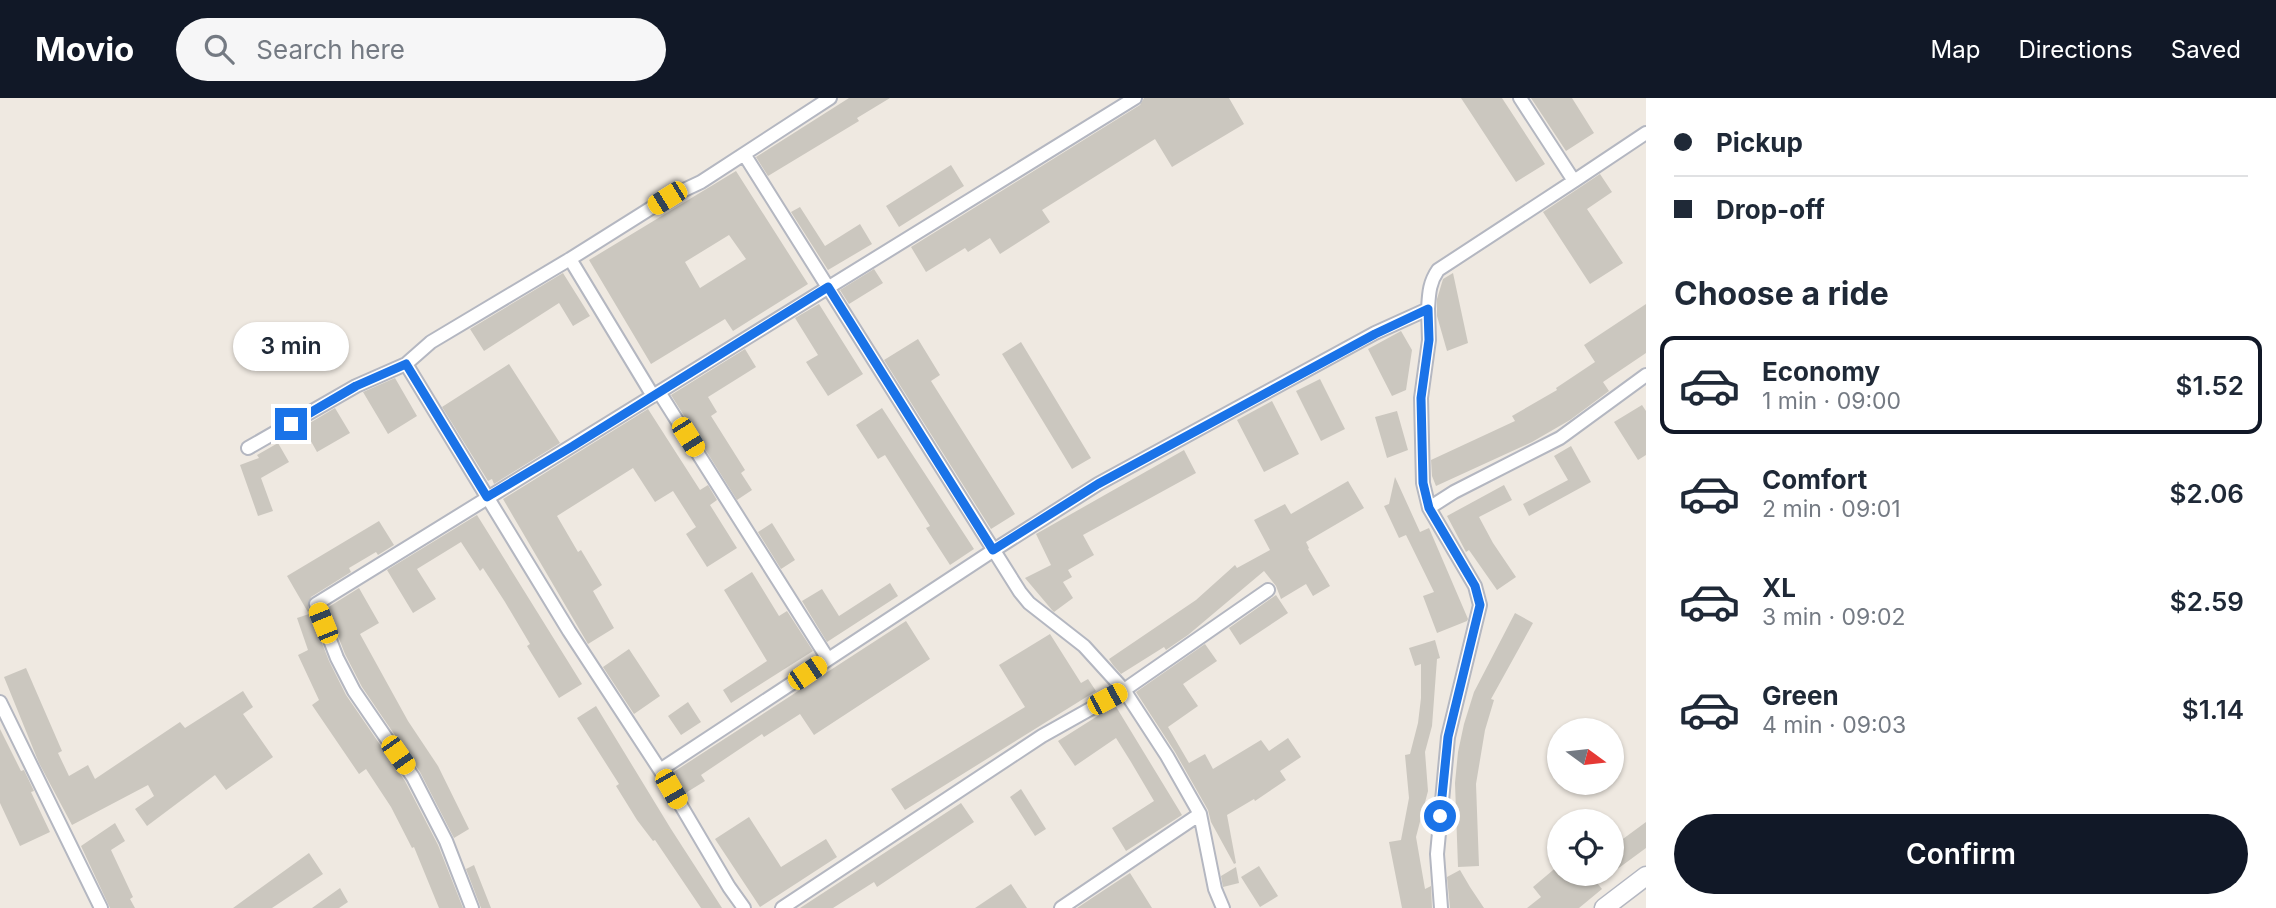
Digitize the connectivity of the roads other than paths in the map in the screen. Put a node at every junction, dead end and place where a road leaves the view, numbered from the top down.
1 (830, 98) edge
2 (1135, 98) edge
3 (1520, 98) edge
4 (1646, 133) edge
5 (744, 154) junction
6 (1574, 181) junction
7 (570, 259) junction
8 (828, 287) junction
9 (1428, 309) junction
10 (406, 364) junction
11 (1644, 380) edge
12 (656, 394) junction
13 (248, 448) dead end
14 (487, 497) junction
15 (1429, 508) junction
16 (993, 550) junction
17 (1268, 590) dead end
18 (828, 659) junction
19 (1124, 690) junction
20 (0, 702) edge
21 (660, 770) junction
22 (1200, 814) junction
23 (1646, 876) edge
24 (101, 908) edge
25 (472, 908) edge
26 (744, 908) edge
27 (782, 908) edge
28 (1061, 908) edge
29 (1223, 908) edge
30 (1441, 908) edge
31 (1604, 908) edge

1 - 5 street
2 - 8 street
3 - 6 street
4 - 6 street
5 - 7 street
5 - 8 street
6 - 9 street
7 - 10 street
7 - 12 street
8 - 12 street
8 - 16 street
9 - 15 street
9 - 16 street
10 - 13 street
10 - 14 street
11 - 15 street
12 - 14 street
12 - 18 street
14 - 21 street
14 - 25 street
15 - 30 street
16 - 18 street
16 - 19 street
17 - 19 street
18 - 21 street
19 - 22 street
19 - 27 street
20 - 24 street
21 - 26 street
22 - 28 street
22 - 29 street
23 - 31 main road

